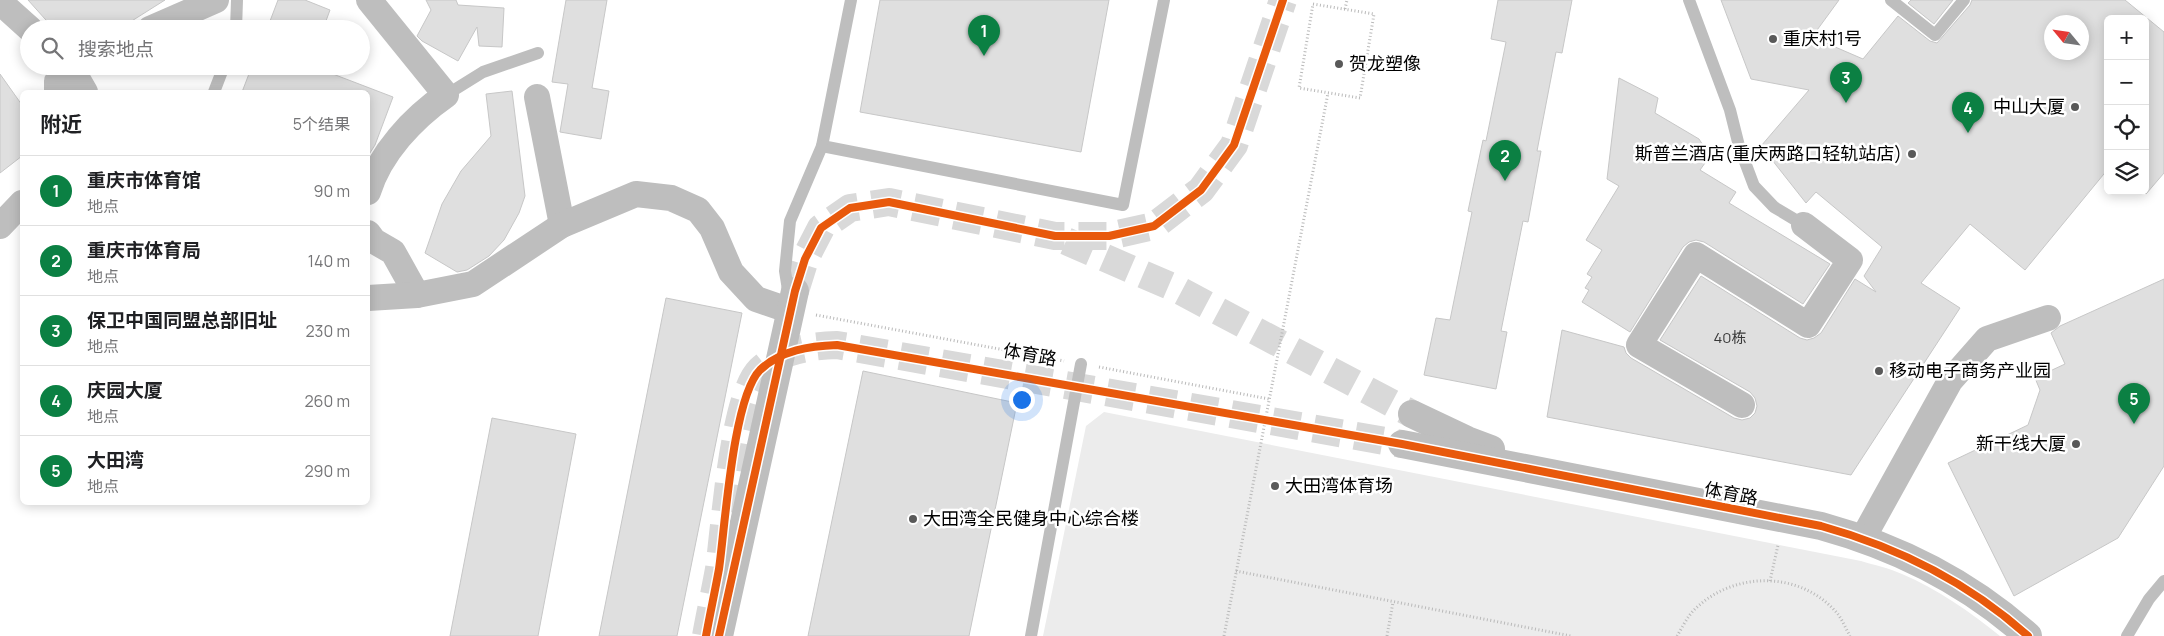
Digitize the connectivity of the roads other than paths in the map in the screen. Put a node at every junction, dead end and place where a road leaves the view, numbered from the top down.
1 (216, 0) edge
2 (237, 0) edge
3 (369, 0) edge
4 (851, 0) edge
5 (1164, 0) edge
6 (1689, 0) edge
7 (1891, 0) edge
8 (1964, 0) edge
9 (0, 2) edge
10 (20, 20) edge
11 (170, 20) edge
12 (236, 20) edge
13 (538, 53) dead end
14 (62, 75) edge
15 (75, 75) edge
16 (221, 75) edge
17 (57, 90) edge
18 (84, 90) edge
19 (215, 90) edge
20 (446, 95) junction
21 (537, 96) dead end
22 (822, 146) junction
23 (370, 185) edge
24 (20, 205) edge
25 (562, 225) junction
26 (1804, 225) joint
27 (0, 226) edge
28 (370, 236) edge
29 (417, 295) junction
30 (370, 298) edge
31 (793, 301) junction
32 (2048, 318) dead end
33 (1082, 364) road end
34 (1742, 405) dead end
35 (1412, 414) tunnel mouth
36 (1402, 444) tunnel mouth
37 (1570, 477) junction
38 (1863, 538) junction
39 (2164, 581) edge
40 (719, 636) edge
41 (1031, 636) edge
42 (2028, 636) edge
43 (2127, 636) edge

1 - 11 street
2 - 12 lane
3 - 20 street
4 - 22 lane
5 - 22 lane
6 - 26 lane
7 - 8 lane
9 - 10 street
13 - 20 lane
14 - 17 street
15 - 18 street
16 - 19 lane
20 - 23 street
21 - 25 street
22 - 31 lane
24 - 27 street
25 - 29 street
25 - 31 street
26 - 34 street
28 - 29 street
29 - 30 street
31 - 40 street
32 - 38 street
33 - 41 lane
35 - 37 street
36 - 37 street, 体育路
37 - 38 street, 体育路
38 - 42 street, 体育路
39 - 43 lane

